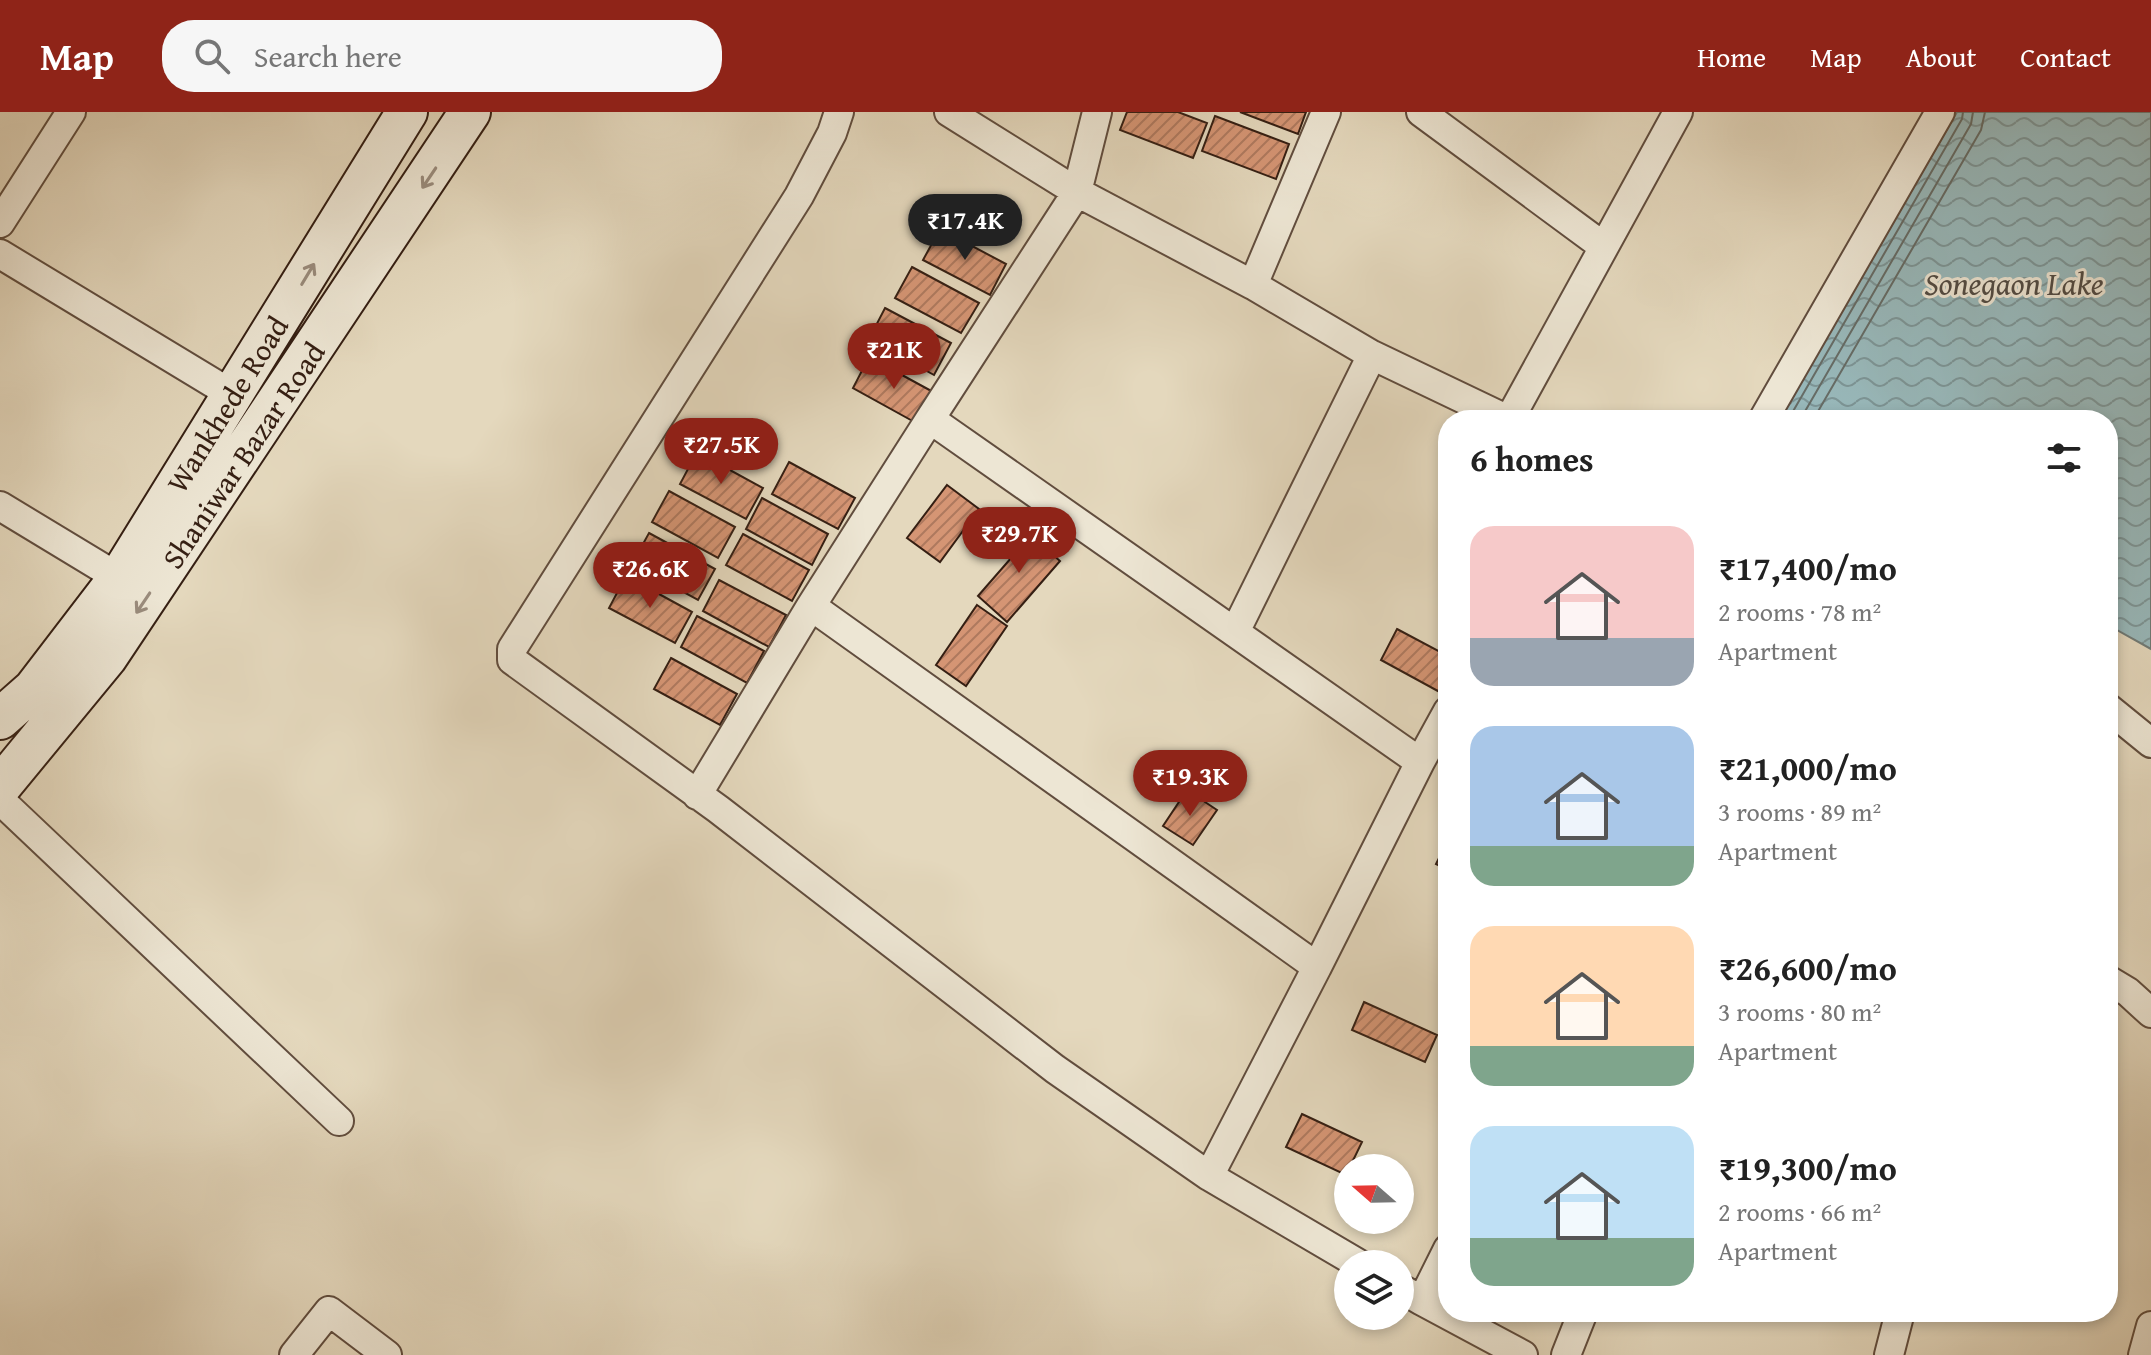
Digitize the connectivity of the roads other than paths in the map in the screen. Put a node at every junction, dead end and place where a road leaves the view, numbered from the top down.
1 (71, 112) edge
2 (407, 112) edge
3 (470, 112) edge
4 (839, 112) edge
5 (949, 112) edge
6 (1097, 112) edge
7 (1326, 112) edge
8 (1421, 112) edge
9 (1678, 112) edge
10 (1940, 112) edge
11 (1077, 192) junction
12 (0, 223) edge
13 (1604, 247) junction
14 (0, 254) edge
15 (1253, 285) junction
16 (1372, 355) junction
17 (233, 395) junction
18 (1487, 410) edge
19 (1514, 410) edge
20 (1769, 410) edge
21 (930, 419) junction
22 (0, 506) edge
23 (119, 578) junction
24 (811, 606) junction
25 (1235, 632) junction
26 (2118, 716) edge
27 (0, 719) edge
28 (1438, 729) edge
29 (2151, 743) edge
30 (1420, 762) junction
31 (0, 787) edge
32 (697, 795) junction
33 (0, 800) edge
34 (1317, 967) junction
35 (2118, 986) edge
36 (2151, 1013) edge
37 (339, 1121) dead end
38 (1209, 1176) junction
39 (1335, 1250) edge
40 (1438, 1261) edge
41 (1414, 1290) edge
42 (1414, 1296) edge
43 (1438, 1309) edge
44 (1462, 1322) edge
45 (1579, 1322) edge
46 (1897, 1322) edge
47 (2151, 1326) edge
48 (294, 1355) edge
49 (387, 1355) edge
50 (1523, 1355) edge
51 (1566, 1355) edge
52 (1889, 1355) edge
53 (2143, 1355) edge

1 - 12 street
17 -> 2 main road, Wankhede Road
3 -> 31 main road, Shaniwar Bazar Road
4 - 32 street
5 - 11 street
6 - 11 street
7 - 15 street
8 - 13 street
9 - 13 street
10 - 20 street
11 - 15 street
11 - 21 street
13 - 19 street
14 - 17 street
15 - 16 street
16 - 18 street
16 - 25 street
17 - 23 main road, Wankhede Road
21 - 24 street
21 - 25 street
22 - 23 street
23 - 27 main road, Wankhede Road
24 - 32 street
24 - 34 street
25 - 30 street
26 - 29 street
28 - 30 street
30 - 34 street
32 - 38 street
33 - 37 street
34 - 38 street
35 - 36 street
38 - 39 street
40 - 41 street
42 - 43 street
44 - 50 street
45 - 51 street
46 - 52 street
47 - 53 street
48 - 49 street

